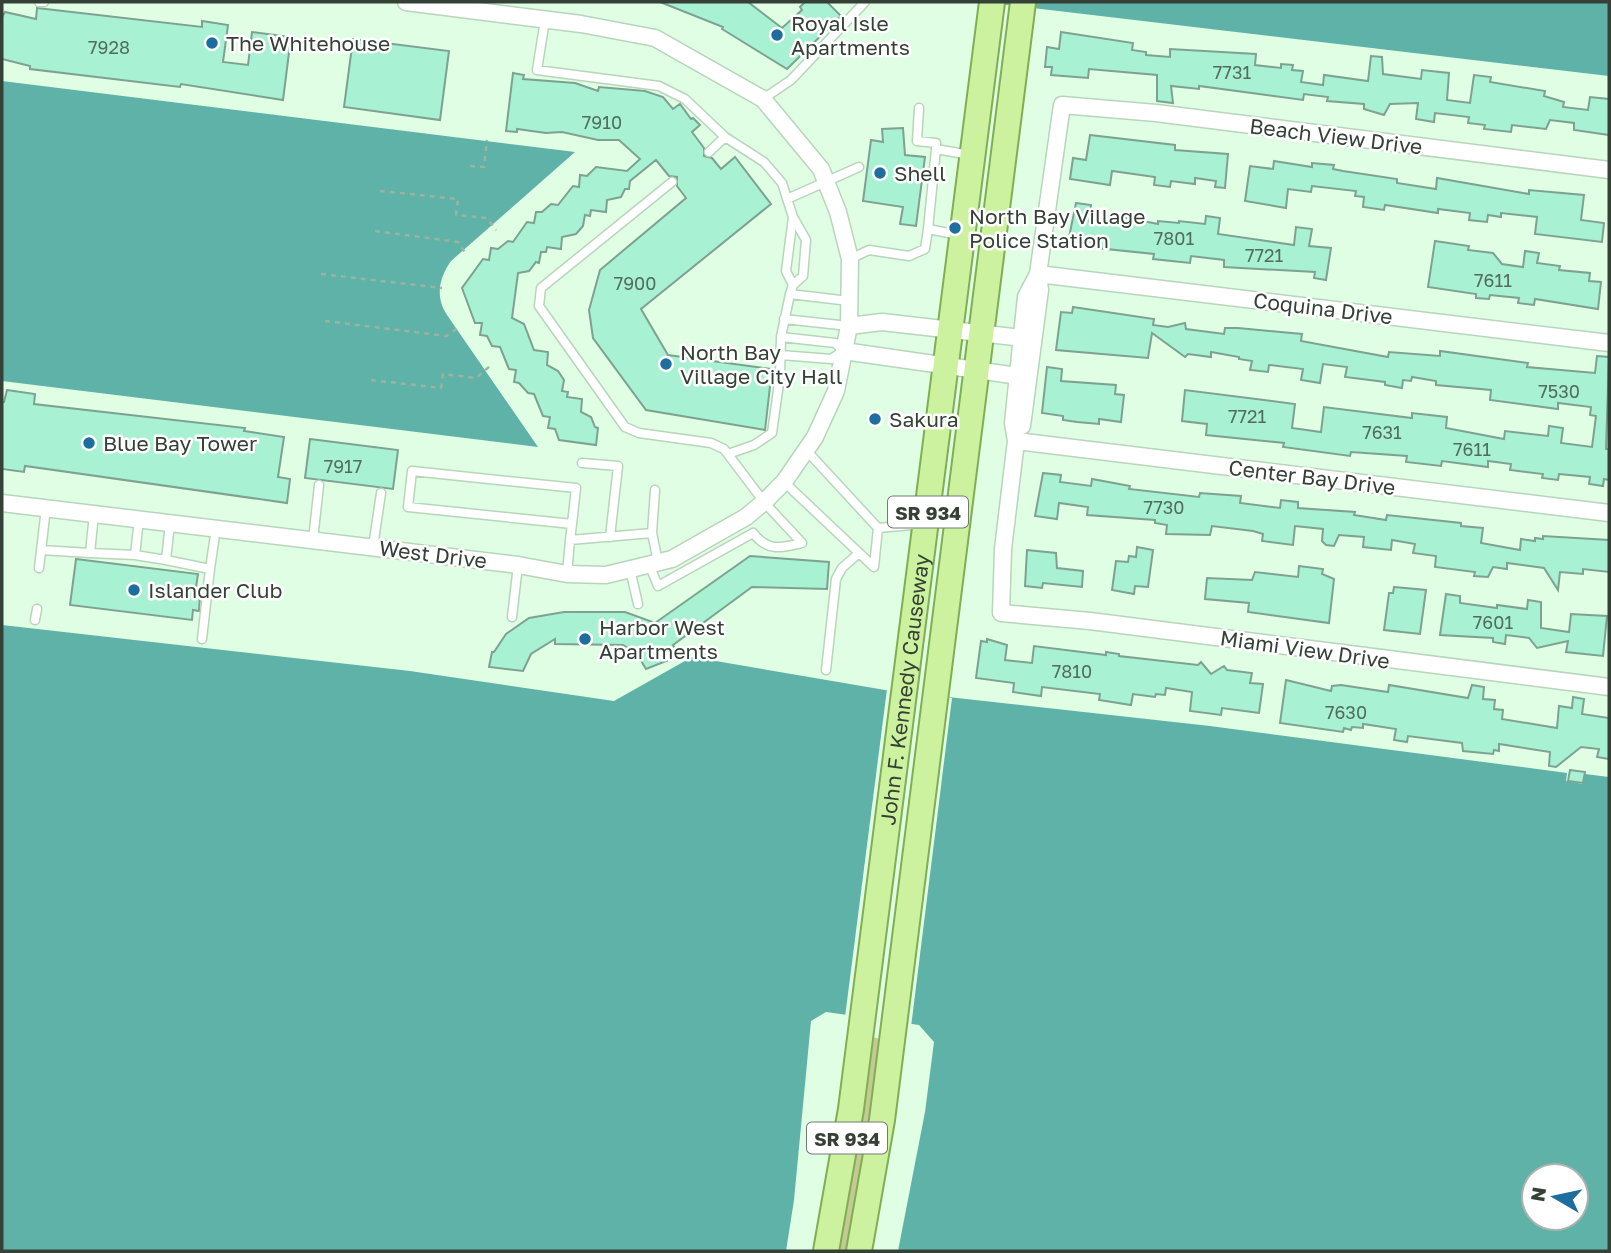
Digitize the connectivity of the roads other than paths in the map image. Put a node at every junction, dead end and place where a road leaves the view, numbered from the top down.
1 (406, 2) edge
2 (864, 2) edge
3 (1005, 19) edge
4 (545, 20) junction
5 (763, 99) junction
6 (919, 108) dead end
7 (725, 137) junction
8 (936, 149) junction
9 (709, 152) dead end
10 (973, 155) junction
11 (859, 167) dead end
12 (1609, 170) edge
13 (671, 182) dead end
14 (826, 182) junction
15 (787, 199) junction
16 (793, 217) junction
17 (928, 229) junction
18 (963, 236) junction
19 (850, 259) junction
20 (1038, 274) junction
21 (793, 285) junction
22 (790, 294) junction
23 (849, 301) junction
24 (784, 319) junction
25 (849, 326) junction
26 (951, 330) junction
27 (981, 334) junction
28 (781, 337) junction
29 (1028, 339) junction
30 (1609, 342) edge
31 (844, 351) junction
32 (781, 355) junction
33 (946, 367) junction
34 (976, 371) junction
35 (1023, 377) junction
36 (1016, 441) junction
37 (810, 443) junction
38 (731, 453) junction
39 (582, 463) dead end
40 (784, 482) junction
41 (319, 485) dead end
42 (654, 490) dead end
43 (381, 493) dead end
44 (764, 502) junction
45 (2, 503) edge
46 (46, 508) junction
47 (1609, 513) edge
48 (94, 514) junction
49 (139, 519) junction
50 (170, 523) junction
51 (572, 524) junction
52 (926, 524) junction
53 (216, 528) junction
54 (878, 528) junction
55 (652, 533) junction
56 (610, 537) junction
57 (313, 540) junction
58 (570, 540) junction
59 (373, 547) junction
60 (41, 550) junction
61 (859, 553) junction
62 (90, 554) junction
63 (135, 555) junction
64 (166, 560) junction
65 (653, 563) junction
66 (518, 565) junction
67 (39, 568) dead end
68 (210, 569) junction
69 (630, 569) junction
70 (567, 574) junction
71 (638, 604) dead end
72 (37, 609) dead end
73 (512, 617) dead end
74 (35, 620) dead end
75 (202, 639) dead end
76 (826, 670) dead end
77 (1609, 687) edge
78 (826, 1251) edge
79 (859, 1251) edge

1 - 4 street
2 - 5 lane
3 - 10 main road, John F. Kennedy Causeway / SR 934
3 - 27 main road, John F. Kennedy Causeway / SR 934
4 - 5 street
4 - 7 lane
5 - 14 street, West Drive
6 - 8 lane
7 - 9 lane
7 - 15 lane
8 - 10 lane
8 - 17 lane
10 - 18 main road, John F. Kennedy Causeway / SR 934
11 - 14 lane
12 - 20 street, Beach View Drive
13 - 38 lane
14 - 15 lane
14 - 19 street, West Drive
15 - 16 lane
16 - 21 lane
16 - 21 lane
17 - 18 lane
17 - 19 lane
18 - 26 main road, John F. Kennedy Causeway / SR 934
19 - 23 street, West Drive
20 - 29 street
20 - 30 street, Coquina Drive
21 - 22 lane
22 - 23 lane
22 - 24 lane
23 - 25 street, West Drive
24 - 25 lane
24 - 28 lane
25 - 26 street
25 - 31 street, West Drive
26 - 27 street
26 - 33 main road, John F. Kennedy Causeway / SR 934
27 - 29 street
27 - 34 main road, John F. Kennedy Causeway / SR 934
28 - 31 lane
28 - 32 lane
29 - 35 street
31 - 32 lane
31 - 33 street
31 - 37 street, West Drive
32 - 38 lane
33 - 34 street
33 - 52 main road, John F. Kennedy Causeway / SR 934
34 - 35 street
34 - 79 main road, John F. Kennedy Causeway / SR 934
35 - 36 street
36 - 47 street, Center Bay Drive
36 - 77 street, Miami View Drive
37 - 40 street, West Drive
37 - 54 lane
38 - 44 lane
39 - 56 lane
40 - 44 street, West Drive
40 - 61 lane
41 - 57 lane
42 - 55 lane
43 - 59 lane
44 - 65 street, West Drive
44 - 65 lane
45 - 46 street, West Drive
46 - 48 street, West Drive
46 - 60 lane
48 - 49 street, West Drive
48 - 62 lane
49 - 50 street, West Drive
49 - 63 lane
50 - 53 street, West Drive
50 - 64 lane
51 - 51 lane
51 - 58 lane
52 - 54 lane
52 - 78 main road, John F. Kennedy Causeway / SR 934
53 - 57 street, West Drive
53 - 68 lane
54 - 61 lane
55 - 56 lane
55 - 65 lane
56 - 58 lane
57 - 59 street, West Drive
58 - 70 lane
59 - 66 street, West Drive
60 - 62 lane
60 - 67 lane
61 - 76 lane
62 - 63 lane
63 - 64 lane
64 - 68 lane
65 - 69 street, West Drive
66 - 70 street, West Drive
66 - 73 lane
68 - 75 lane
69 - 70 street, West Drive
69 - 71 lane
72 - 74 lane

